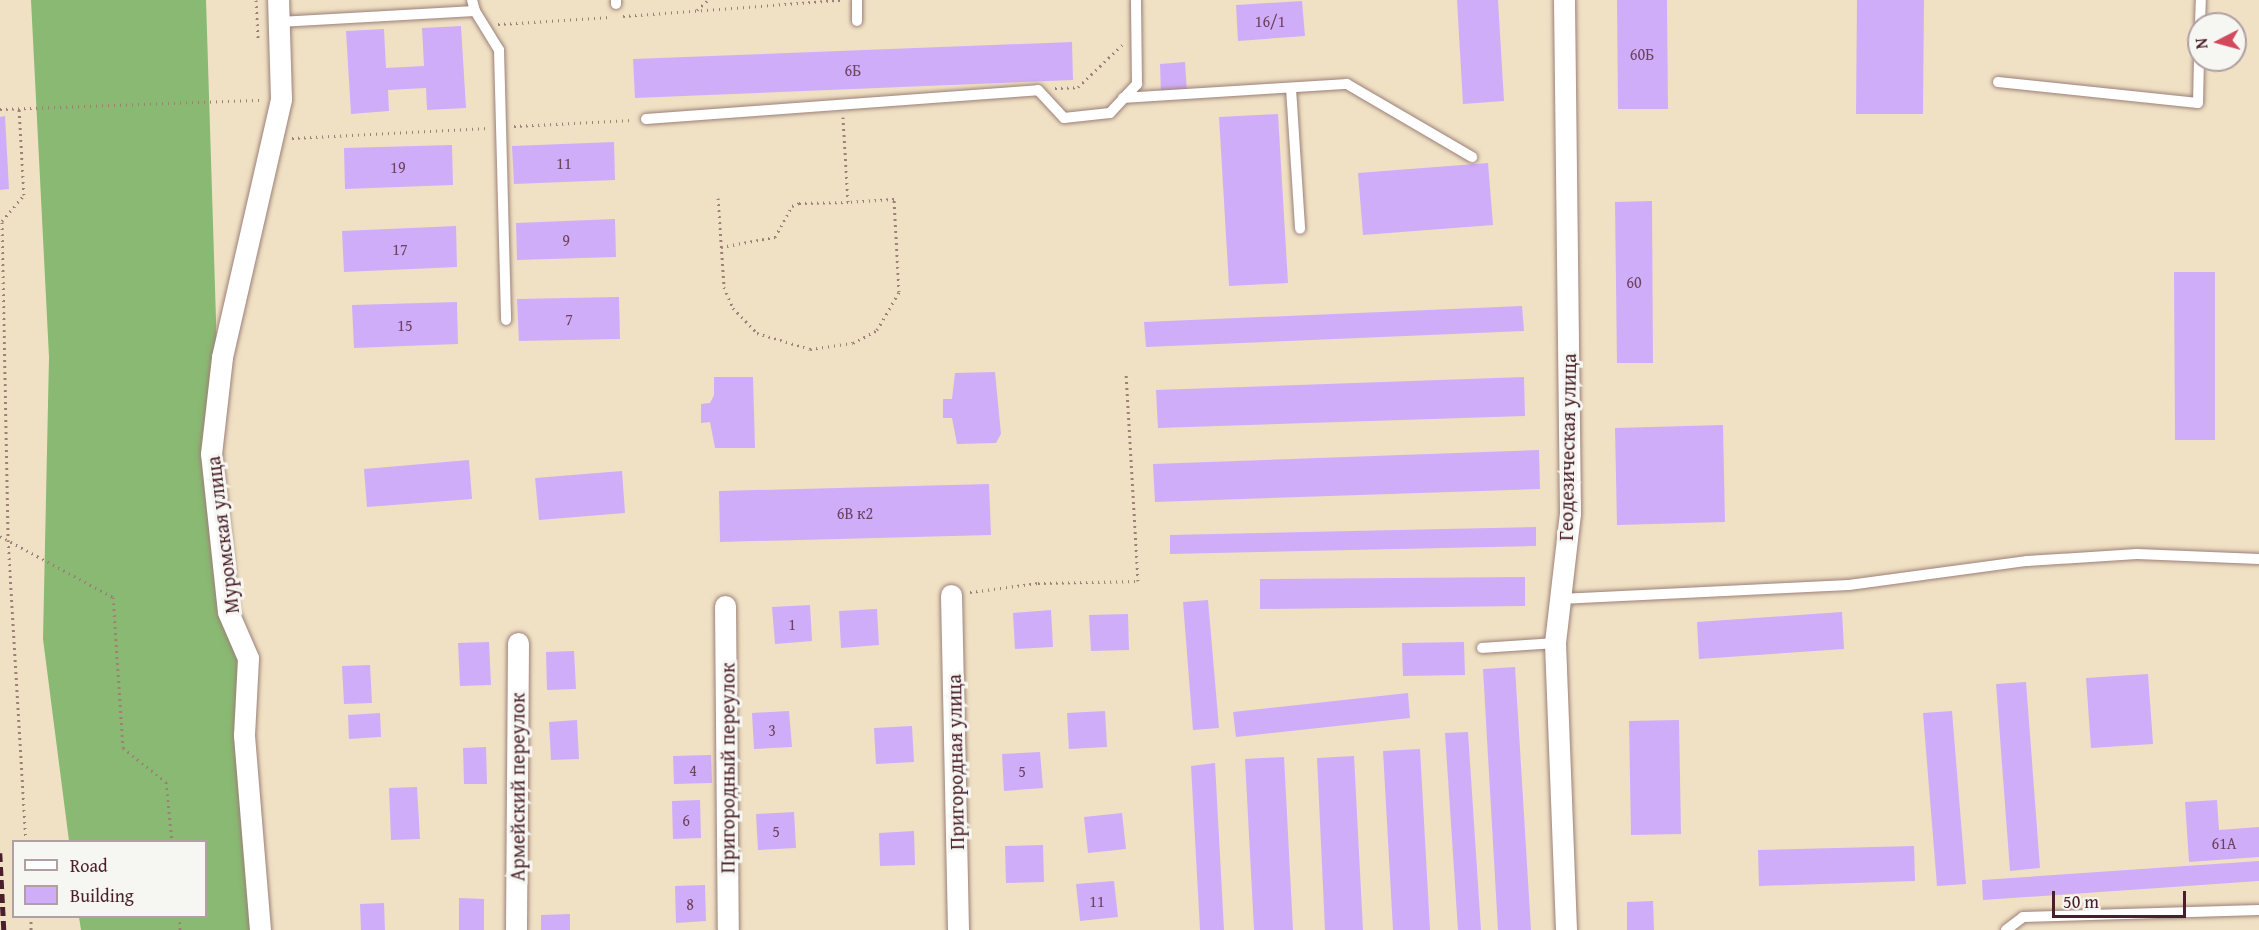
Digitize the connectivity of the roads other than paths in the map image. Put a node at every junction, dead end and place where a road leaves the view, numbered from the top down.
1 (278, 0) edge
2 (856, 0) edge
3 (1136, 0) edge
4 (1564, 0) edge
5 (473, 5) edge
6 (279, 21) junction
7 (858, 21) dead end
8 (2199, 72) edge
9 (1998, 82) dead end
10 (1291, 88) junction
11 (1124, 98) junction
12 (646, 119) road end
13 (1472, 157) dead end
14 (1300, 229) dead end
15 (506, 321) dead end
16 (2259, 559) edge
17 (951, 595) road end
18 (1560, 599) junction
19 (725, 606) dead end
20 (518, 643) dead end
21 (1555, 643) junction
22 (1482, 648) dead end
23 (2259, 910) edge
24 (260, 930) edge
25 (516, 930) edge
26 (728, 930) edge
27 (957, 930) edge
28 (1566, 930) edge
29 (2006, 930) edge

1 - 6 street, Муромская улица
2 - 7 lane
3 - 11 lane
4 - 18 street, Геодезическая улица
5 - 6 lane
5 - 15 lane
6 - 24 street, Муромская улица
8 - 9 lane
10 - 11 lane
10 - 13 lane
10 - 14 lane
11 - 12 lane
16 - 18 lane
17 - 27 street, Пригородная улица
18 - 21 street, Геодезическая улица
19 - 26 street, Пригородный переулок
20 - 25 street, Армейский переулок
21 - 22 lane
21 - 28 street, Геодезическая улица
23 - 29 lane

